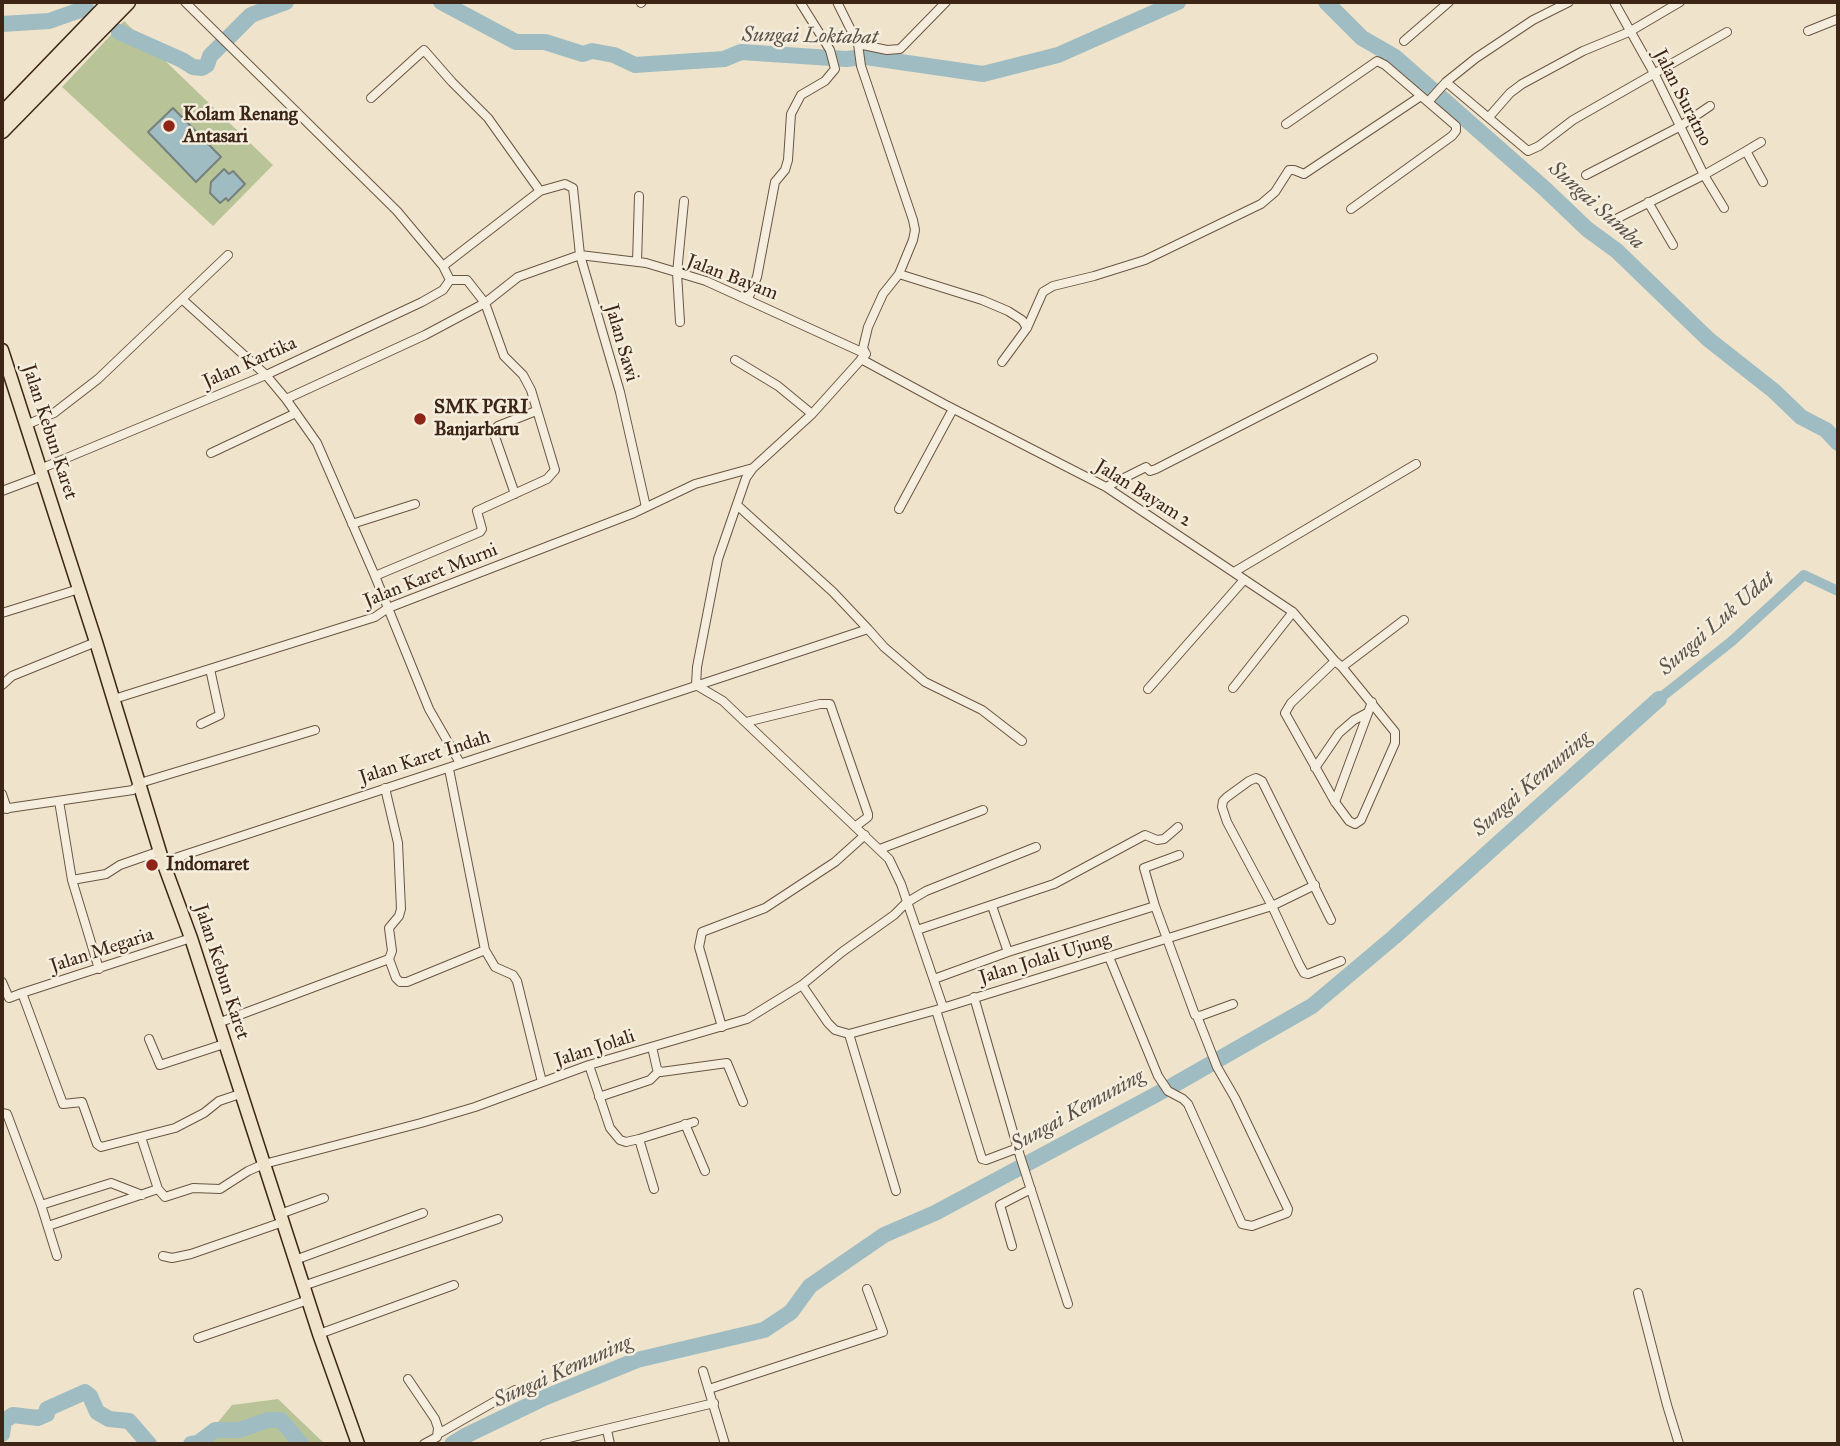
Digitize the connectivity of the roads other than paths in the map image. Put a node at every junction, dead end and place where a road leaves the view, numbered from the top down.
1 (128, 2) edge
2 (185, 2) edge
3 (800, 2) edge
4 (837, 2) edge
5 (946, 2) edge
6 (1449, 2) edge
7 (1569, 2) edge
8 (1614, 2) edge
9 (1679, 2) edge
10 (107, 10) edge
11 (1838, 19) edge
12 (1808, 31) dead end
13 (1629, 32) junction
14 (1727, 32) dead end
15 (1404, 41) dead end
16 (858, 46) junction
17 (48, 75) junction
18 (1655, 75) junction
19 (1444, 84) junction
20 (371, 98) dead end
21 (1426, 99) junction
22 (1710, 106) dead end
23 (2, 114) edge
24 (1489, 117) junction
25 (1286, 124) dead end
26 (1679, 127) junction
27 (2, 131) edge
28 (1761, 142) dead end
29 (1746, 151) junction
30 (1586, 175) dead end
31 (1704, 176) junction
32 (1763, 182) dead end
33 (540, 191) junction
34 (639, 197) dead end
35 (684, 201) dead end
36 (1648, 202) junction
37 (1724, 208) dead end
38 (1350, 209) dead end
39 (1618, 218) dead end
40 (1673, 246) dead end
41 (580, 255) junction
42 (228, 256) dead end
43 (637, 262) junction
44 (443, 266) junction
45 (677, 273) junction
46 (899, 274) junction
47 (450, 281) junction
48 (748, 299) junction
49 (183, 300) junction
50 (485, 303) junction
51 (680, 322) dead end
52 (1027, 328) junction
53 (2, 350) edge
54 (864, 357) junction
55 (1373, 358) dead end
56 (735, 360) dead end
57 (1002, 362) dead end
58 (266, 375) junction
59 (286, 399) junction
60 (953, 409) junction
61 (536, 411) junction
62 (296, 413) junction
63 (812, 414) junction
64 (26, 425) junction
65 (211, 453) dead end
66 (1416, 464) dead end
67 (753, 468) junction
68 (41, 473) junction
69 (1106, 487) junction
70 (2, 491) edge
71 (515, 494) junction
72 (415, 504) dead end
73 (737, 505) junction
74 (646, 507) junction
75 (899, 509) dead end
76 (352, 524) junction
77 (1234, 572) junction
78 (375, 576) junction
79 (1243, 580) junction
80 (79, 589) junction
81 (388, 608) junction
82 (1293, 612) junction
83 (2, 613) edge
84 (1404, 620) dead end
85 (868, 629) junction
86 (96, 642) junction
87 (1335, 661) junction
88 (1342, 667) junction
89 (210, 669) junction
90 (2, 685) edge
91 (696, 685) junction
92 (1233, 688) dead end
93 (1148, 689) dead end
94 (114, 699) junction
95 (1372, 702) junction
96 (1367, 713) junction
97 (746, 722) junction
98 (201, 724) dead end
99 (315, 730) dead end
100 (1022, 741) dead end
101 (460, 763) junction
102 (1315, 768) junction
103 (449, 769) junction
104 (141, 783) junction
105 (385, 788) junction
106 (2, 794) edge
107 (59, 801) junction
108 (1335, 802) junction
109 (4, 809) edge
110 (983, 810) dead end
111 (856, 826) junction
112 (1178, 827) dead end
113 (865, 835) junction
114 (1036, 847) dead end
115 (880, 849) junction
116 (1179, 855) dead end
117 (162, 856) junction
118 (72, 880) junction
119 (1315, 885) junction
120 (906, 903) junction
121 (992, 906) junction
122 (1155, 906) junction
123 (1272, 906) junction
124 (1331, 920) dead end
125 (917, 930) junction
126 (191, 937) junction
127 (1168, 938) junction
128 (485, 950) junction
129 (1008, 952) junction
130 (1109, 957) junction
131 (388, 959) junction
132 (1341, 961) dead end
133 (99, 969) junction
134 (934, 979) junction
135 (2, 982) edge
136 (802, 985) junction
137 (22, 993) junction
138 (974, 997) junction
139 (1233, 1004) dead end
140 (940, 1009) junction
141 (1197, 1016) junction
142 (218, 1023) junction
143 (722, 1027) junction
144 (849, 1034) junction
145 (149, 1039) dead end
146 (224, 1044) junction
147 (652, 1047) junction
148 (589, 1065) junction
149 (659, 1071) junction
150 (542, 1082) junction
151 (240, 1094) junction
152 (599, 1097) junction
153 (743, 1102) dead end
154 (2, 1113) edge
155 (141, 1137) junction
156 (639, 1139) junction
157 (1019, 1152) junction
158 (264, 1164) junction
159 (705, 1171) dead end
160 (158, 1189) junction
161 (654, 1189) dead end
162 (1031, 1189) junction
163 (896, 1191) dead end
164 (142, 1195) junction
165 (324, 1199) dead end
166 (41, 1205) junction
167 (423, 1213) dead end
168 (281, 1218) junction
169 (498, 1219) dead end
170 (48, 1226) junction
171 (1012, 1247) dead end
172 (57, 1256) dead end
173 (163, 1256) dead end
174 (295, 1260) junction
175 (454, 1285) dead end
176 (303, 1286) junction
177 (867, 1289) dead end
178 (1638, 1293) dead end
179 (308, 1300) junction
180 (1068, 1304) dead end
181 (319, 1334) junction
182 (198, 1338) dead end
183 (703, 1371) dead end
184 (408, 1379) dead end
185 (709, 1389) junction
186 (515, 1390) dead end
187 (713, 1404) junction
188 (607, 1430) junction
189 (438, 1434) junction
190 (578, 1440) edge
191 (358, 1444) edge
192 (424, 1444) edge
193 (544, 1444) edge
194 (610, 1444) edge
195 (725, 1444) edge
196 (1679, 1444) edge

1 - 10 highway
2 - 44 street
3 - 48 street
4 - 16 street
5 - 16 street
6 - 15 street
7 - 19 street
8 - 13 street, Jalan Suratno
9 - 13 street
10 - 17 highway
11 - 12 street
13 - 18 street, Jalan Suratno
13 - 24 street
14 - 18 street
16 - 46 street
17 - 23 highway
17 - 27 highway
18 - 24 street
18 - 26 street, Jalan Suratno
19 - 21 street
19 - 24 street
20 - 33 street
21 - 25 street
21 - 38 street
21 - 52 street
22 - 26 street
26 - 30 street
26 - 31 street, Jalan Suratno
28 - 29 street
29 - 31 street
29 - 32 street
31 - 36 street
31 - 37 street, Jalan Suratno
33 - 41 street, Jalan Sawi
33 - 44 street
34 - 43 street
35 - 45 street
36 - 39 street
36 - 40 street
41 - 43 street, Jalan Bayam
41 - 50 street
41 - 74 street, Jalan Sawi
42 - 49 street
43 - 45 street, Jalan Bayam
44 - 47 street
45 - 48 street, Jalan Bayam
45 - 51 street
46 - 52 street
46 - 54 street
47 - 50 street
47 - 58 street, Jalan Kartika
48 - 54 street, Jalan Bayam
49 - 58 street
49 - 64 street
50 - 59 street
50 - 61 street
52 - 57 street
53 - 64 main road, Jalan Kebun Karet
54 - 60 street, Jalan Bayam 2
54 - 63 street
55 - 69 street
56 - 63 street
58 - 59 street
58 - 68 street, Jalan Kartika
59 - 62 street
60 - 69 street, Jalan Bayam 2
60 - 75 street
61 - 71 street
61 - 71 street
62 - 65 street
62 - 76 street
63 - 67 street
64 - 68 main road, Jalan Kebun Karet
66 - 77 street
67 - 73 street
67 - 74 street, Jalan Karet Murni
68 - 70 street, Jalan Kartika
68 - 80 main road, Jalan Kebun Karet
69 - 77 street, Jalan Bayam 2
71 - 78 street
72 - 76 street
73 - 85 street
73 - 91 street
74 - 81 street, Jalan Karet Murni
76 - 78 street
77 - 79 street, Jalan Bayam 2
78 - 81 street
79 - 82 street, Jalan Bayam 2
79 - 93 street
80 - 83 street
80 - 86 main road, Jalan Kebun Karet
81 - 89 street, Jalan Karet Murni
81 - 101 street
82 - 87 street, Jalan Bayam 2
82 - 92 street
84 - 88 street
85 - 91 street, Jalan Karet Indah
85 - 100 street
86 - 90 street
86 - 94 main road, Jalan Kebun Karet
87 - 88 street, Jalan Bayam 2
87 - 102 street
88 - 95 street, Jalan Bayam 2
89 - 94 street, Jalan Karet Murni
89 - 98 street
91 - 97 street
91 - 101 street, Jalan Karet Indah
94 - 104 main road, Jalan Kebun Karet
95 - 96 street
95 - 108 street, Jalan Bayam 2
96 - 102 street
96 - 108 street
97 - 111 street
97 - 111 street
99 - 104 street
101 - 103 street, Jalan Karet Indah
102 - 108 street
103 - 105 street, Jalan Karet Indah
103 - 128 street
104 - 107 street
104 - 117 main road, Jalan Kebun Karet
105 - 117 street, Jalan Karet Indah
105 - 131 street
106 - 109 street
107 - 109 street
107 - 118 street
110 - 115 street
111 - 113 street
112 - 121 street
113 - 115 street
113 - 143 street
114 - 120 street, Jalan Jolali
115 - 120 street
116 - 122 street
117 - 118 street, Jalan Karet Indah
117 - 126 main road, Jalan Kebun Karet
118 - 133 street
119 - 123 street, Jalan Jolali Ujung
119 - 123 street
119 - 124 street
120 - 125 street
120 - 136 street, Jalan Jolali
121 - 125 street
121 - 129 street
122 - 127 street
122 - 129 street
123 - 127 street, Jalan Jolali Ujung
123 - 132 street
125 - 134 street
126 - 133 street, Jalan Megaria
126 - 142 main road, Jalan Kebun Karet
127 - 130 street, Jalan Jolali Ujung
127 - 141 street
128 - 131 street
128 - 150 street
129 - 134 street
130 - 138 street, Jalan Jolali Ujung
130 - 141 street
131 - 142 street
133 - 137 street, Jalan Megaria
134 - 140 street
135 - 137 street
136 - 143 street, Jalan Jolali
136 - 144 street
137 - 155 street
138 - 140 street, Jalan Jolali Ujung
138 - 157 street
139 - 141 street
140 - 144 street, Jalan Jolali Ujung
140 - 157 street
142 - 146 main road, Jalan Kebun Karet
143 - 147 street, Jalan Jolali
144 - 163 street
145 - 146 street
146 - 151 main road, Jalan Kebun Karet
147 - 148 street, Jalan Jolali
147 - 149 street
148 - 150 street, Jalan Jolali
148 - 152 street
149 - 152 street
149 - 153 street
150 - 158 street, Jalan Jolali
151 - 155 street
151 - 158 main road, Jalan Kebun Karet
152 - 156 street
154 - 166 street
155 - 160 street
156 - 159 street
156 - 161 street
157 - 162 street
158 - 160 street, Jalan Jolali
158 - 168 main road, Jalan Kebun Karet
160 - 164 street
162 - 171 street
162 - 180 street
164 - 166 street
164 - 170 street
165 - 168 street
166 - 170 street
167 - 174 street
168 - 173 street
168 - 174 main road, Jalan Kebun Karet
169 - 176 street
170 - 172 street
174 - 176 main road, Jalan Kebun Karet
175 - 181 street
176 - 179 main road, Jalan Kebun Karet
177 - 185 street
178 - 196 street
179 - 181 main road, Jalan Kebun Karet
179 - 182 street
181 - 191 main road, Jalan Kebun Karet
183 - 185 street
184 - 189 street
185 - 187 street
186 - 189 street
187 - 188 street
187 - 195 street
188 - 190 street
188 - 194 street
189 - 192 street
190 - 193 street

